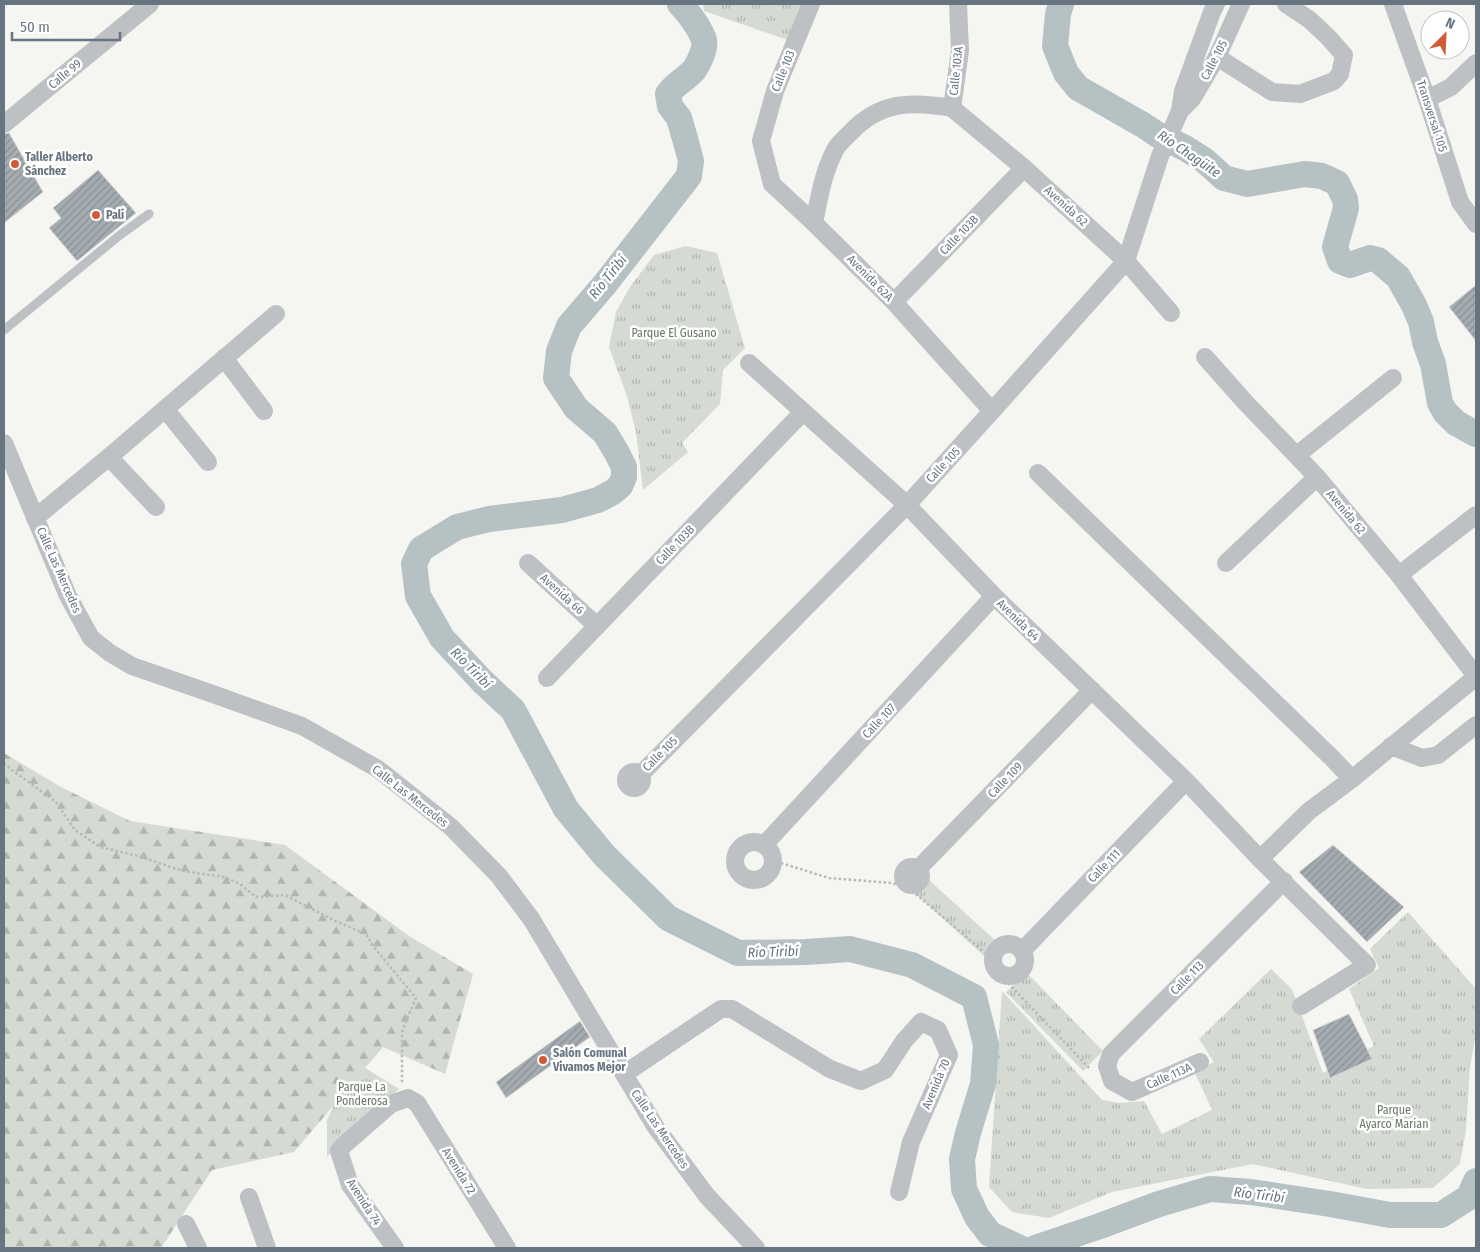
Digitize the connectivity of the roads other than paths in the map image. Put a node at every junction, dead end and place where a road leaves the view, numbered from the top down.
1 (150, 4) edge
2 (811, 4) edge
3 (958, 4) edge
4 (1216, 4) edge
5 (1241, 4) edge
6 (1286, 4) edge
7 (1393, 4) edge
8 (1217, 57) junction
9 (1476, 64) edge
10 (1427, 99) junction
11 (952, 108) junction
12 (1180, 111) junction
13 (4, 124) edge
14 (761, 141) joint
15 (1024, 168) junction
16 (148, 214) dead end
17 (814, 223) junction
18 (1476, 224) edge
19 (1126, 260) junction
20 (894, 302) junction
21 (1171, 313) dead end
22 (276, 314) dead end
23 (4, 330) edge
24 (1205, 357) dead end
25 (224, 358) junction
26 (749, 363) dead end
27 (1393, 378) dead end
28 (165, 409) junction
29 (264, 411) dead end
30 (992, 411) junction
31 (804, 412) junction
32 (4, 445) edge
33 (1297, 455) junction
34 (110, 457) junction
35 (208, 462) dead end
36 (1038, 472) dead end
37 (1317, 477) junction
38 (907, 504) junction
39 (156, 508) dead end
40 (1476, 515) edge
41 (35, 518) junction
42 (528, 563) dead end
43 (1226, 563) dead end
44 (1399, 575) junction
45 (994, 596) junction
46 (597, 626) junction
47 (1476, 677) edge
48 (547, 678) dead end
49 (1092, 690) junction
50 (1476, 725) edge
51 (1392, 746) junction
52 (640, 775) dead end
53 (1352, 779) junction
54 (1186, 781) junction
55 (764, 845) dead end
56 (1260, 859) junction
57 (918, 869) dead end
58 (1284, 881) junction
59 (1022, 951) dead end
60 (1301, 1006) dead end
61 (1200, 1062) dead end
62 (624, 1074) junction
63 (1112, 1081) joint
64 (408, 1098) joint
65 (899, 1192) dead end
66 (249, 1197) dead end
67 (186, 1224) dead end
68 (198, 1248) edge
69 (266, 1248) edge
70 (395, 1248) edge
71 (507, 1248) edge
72 (756, 1248) edge

1 - 13 street, Calle 99
2 - 14 street, Calle 103
3 - 11 street, Calle 103A
4 - 12 street, Calle 105
5 - 8 street, Calle 105
6 - 8 street
7 - 10 street, Transversal 105
8 - 12 street, Calle 105
9 - 10 street
10 - 18 street, Transversal 105
11 - 15 street, Avenida 62
11 - 17 street, Calle 103A
12 - 19 street, Calle 105
14 - 17 street, Avenida 62A
15 - 19 street, Avenida 62
15 - 20 street, Calle 103B
16 - 23 lane
17 - 20 street, Avenida 62A
19 - 21 street, Avenida 62
19 - 30 street, Calle 105
20 - 30 street, Avenida 62A
22 - 25 street
24 - 33 street, Avenida 62
25 - 28 street
25 - 29 street
26 - 31 street, Avenida 64
27 - 33 street
28 - 34 street
28 - 35 street
30 - 38 street, Calle 105
31 - 38 street, Avenida 64
31 - 46 street, Calle 103B
32 - 41 street, Calle Las Mercedes
33 - 37 street, Avenida 62
34 - 39 street
34 - 41 street
36 - 53 street
37 - 43 street
37 - 44 street, Avenida 62
38 - 45 street, Avenida 64
38 - 52 street, Calle 105
40 - 44 street
41 - 62 street, Calle Las Mercedes
42 - 46 street, Avenida 66
44 - 47 street, Avenida 62
45 - 49 street, Avenida 64
45 - 55 street, Calle 107
46 - 48 street, Calle 103B
47 - 51 street
49 - 54 street, Avenida 64
49 - 57 street, Calle 109
50 - 51 street
51 - 53 street
53 - 56 street
54 - 56 street, Avenida 64
54 - 59 street, Calle 111
56 - 58 street, Avenida 64
58 - 60 street, Avenida 64
58 - 63 street, Calle 113
61 - 63 street, Calle 113A
62 - 65 street, Avenida 70
62 - 72 street, Calle Las Mercedes
64 - 70 street, Avenida 74
64 - 71 street, Avenida 72
66 - 69 street
67 - 68 street

